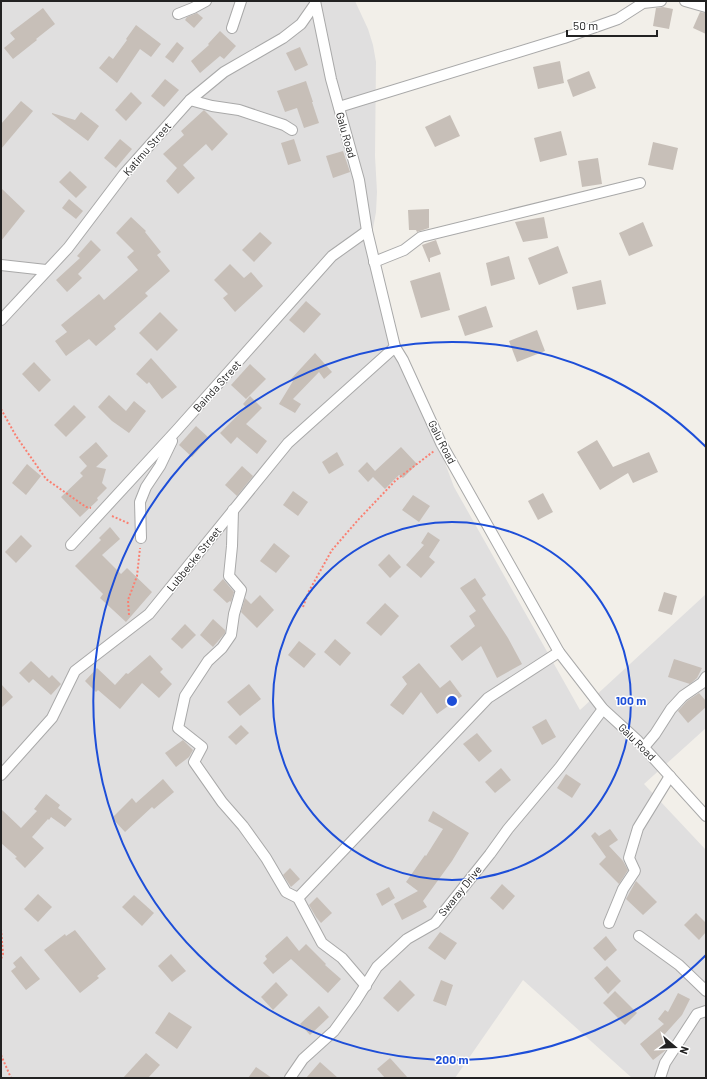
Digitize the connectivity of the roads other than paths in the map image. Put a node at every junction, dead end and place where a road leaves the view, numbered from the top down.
1 (206, 1) edge
2 (241, 1) edge
3 (661, 1) edge
4 (685, 1) edge
5 (315, 2) edge
6 (706, 7) edge
7 (178, 14) dead end
8 (232, 28) dead end
9 (190, 100) junction
10 (339, 107) junction
11 (292, 130) dead end
12 (640, 183) dead end
13 (367, 231) junction
14 (374, 262) junction
15 (1, 265) edge
16 (46, 270) junction
17 (2, 314) edge
18 (395, 347) junction
19 (176, 431) junction
20 (234, 510) junction
21 (141, 538) dead end
22 (71, 545) dead end
23 (559, 652) junction
24 (706, 677) edge
25 (603, 709) junction
26 (644, 748) junction
27 (1, 775) edge
28 (670, 776) junction
29 (706, 816) edge
30 (298, 898) junction
31 (610, 922) dead end
32 (639, 936) dead end
33 (366, 986) junction
34 (706, 991) edge
35 (706, 1011) edge
36 (290, 1078) edge
37 (660, 1078) edge

1 - 7 street
2 - 8 street
3 - 10 street
4 - 6 street
5 - 9 street, Katimu Street
5 - 10 street, Galu Road
9 - 11 street
9 - 16 street, Katimu Street
10 - 13 street, Galu Road
12 - 14 street
13 - 14 street, Galu Road
13 - 19 street, Bainda Street
14 - 18 street, Galu Road
15 - 16 street
16 - 17 street, Katimu Street
18 - 20 street, Lubbecke Street
18 - 23 street, Galu Road
19 - 21 street
19 - 22 street, Bainda Street
20 - 27 street, Lubbecke Street
20 - 30 street
23 - 25 street, Galu Road
23 - 30 street
24 - 26 street
25 - 26 street, Galu Road
25 - 33 street, Swaray Drive
26 - 28 street, Galu Road
28 - 29 street, Galu Road
28 - 31 street
30 - 33 street
32 - 34 street
33 - 36 street, Swaray Drive
35 - 37 street

